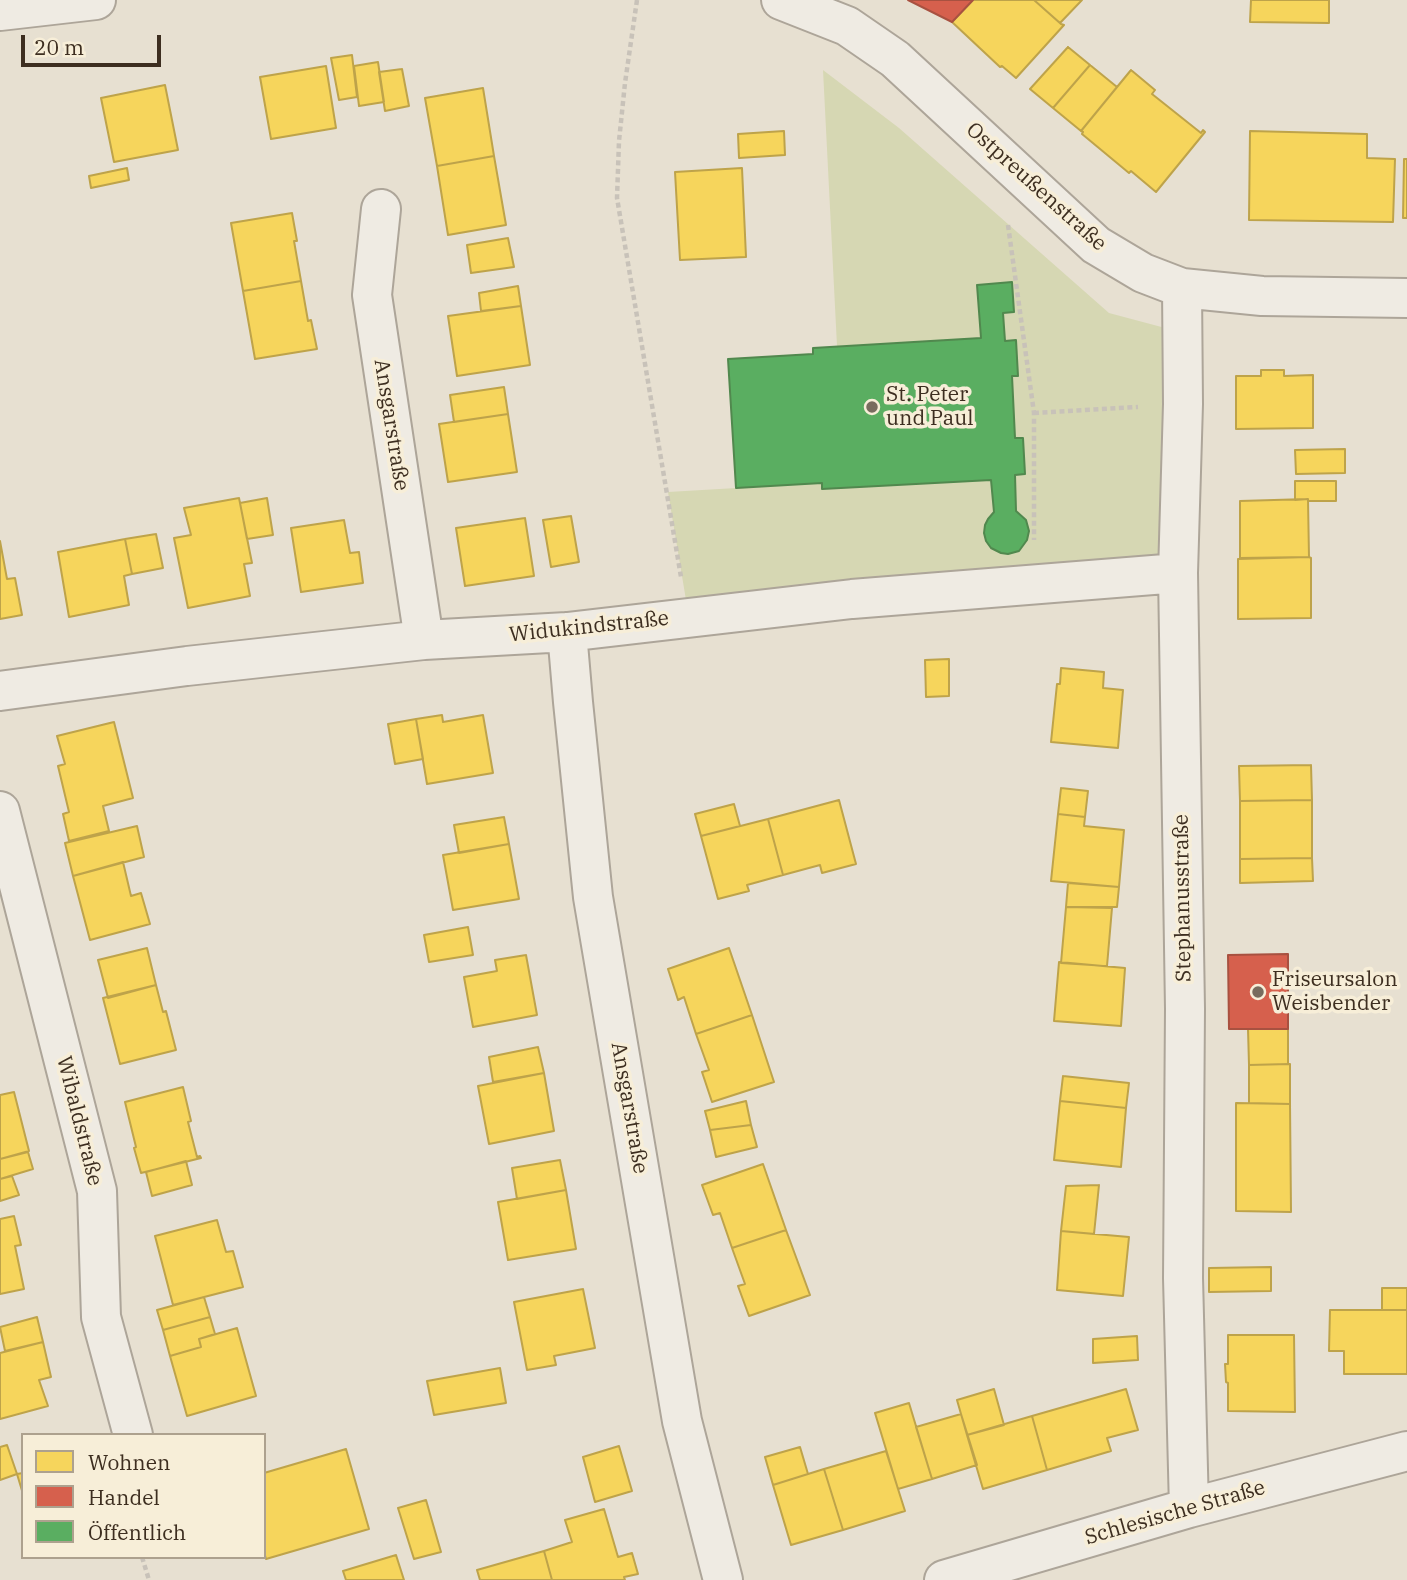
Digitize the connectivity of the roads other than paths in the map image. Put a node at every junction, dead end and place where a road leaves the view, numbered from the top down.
1 (96, 0) edge
2 (781, 0) edge
3 (0, 11) edge
4 (381, 209) dead end
5 (1182, 288) junction
6 (1407, 299) edge
7 (1178, 573) junction
8 (567, 632) junction
9 (424, 640) junction
10 (0, 691) edge
11 (0, 811) edge
12 (134, 1433) edge
13 (1407, 1451) edge
14 (1189, 1507) junction
15 (723, 1580) edge
16 (944, 1580) edge

1 - 3 street
2 - 5 street, Ostpreußenstraße
4 - 9 street, Ansgarstraße
5 - 6 street, Ostpreußenstraße
5 - 7 street, Stephanusstraße
7 - 8 street, Widukindstraße
7 - 14 street, Stephanusstraße
8 - 9 street, Widukindstraße
8 - 15 street, Ansgarstraße
9 - 10 street, Widukindstraße
11 - 12 street, Wibaldstraße
13 - 14 street, Schlesische Straße
14 - 16 street, Schlesische Straße

